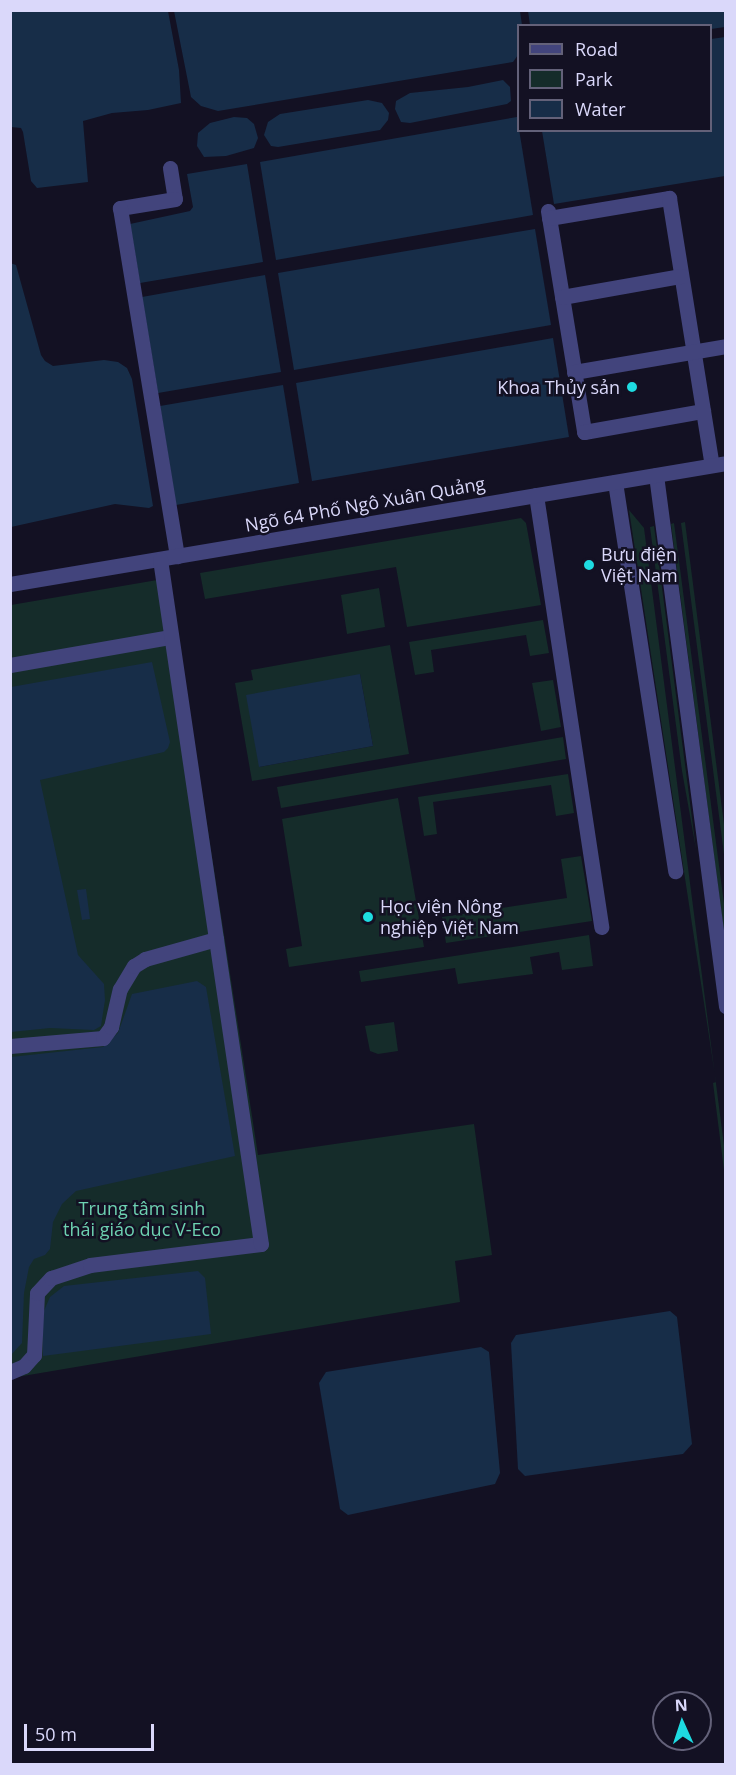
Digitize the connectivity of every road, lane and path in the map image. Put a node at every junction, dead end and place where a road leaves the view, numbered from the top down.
1 (170, 168) dead end
2 (681, 276) junction
3 (562, 297) junction
4 (726, 346) edge
5 (694, 352) junction
6 (574, 372) junction
7 (703, 411) junction
8 (719, 464) edge
9 (656, 475) junction
10 (615, 482) junction
11 (536, 495) junction
12 (177, 556) junction
13 (160, 559) junction
14 (10, 584) edge
15 (171, 637) junction
16 (10, 665) edge
17 (675, 871) dead end
18 (601, 927) dead end
19 (216, 939) junction
20 (726, 1006) edge
21 (10, 1046) edge
22 (10, 1372) edge

1 - 12 street
2 - 3 street
2 - 3 street
2 - 5 street
3 - 6 street
4 - 5 street
5 - 6 street
5 - 7 street
6 - 7 street
7 - 8 street
8 - 9 street, Ngõ 64 Phố Ngô Xuân Quảng
9 - 10 street, Ngõ 64 Phố Ngô Xuân Quảng
9 - 20 street
10 - 11 street, Ngõ 64 Phố Ngô Xuân Quảng
10 - 17 street
11 - 12 street, Ngõ 64 Phố Ngô Xuân Quảng
11 - 18 street
12 - 13 street, Ngõ 64 Phố Ngô Xuân Quảng
13 - 14 street, Ngõ 64 Phố Ngô Xuân Quảng
13 - 15 street
15 - 16 street
15 - 19 street
19 - 21 street
19 - 22 street

